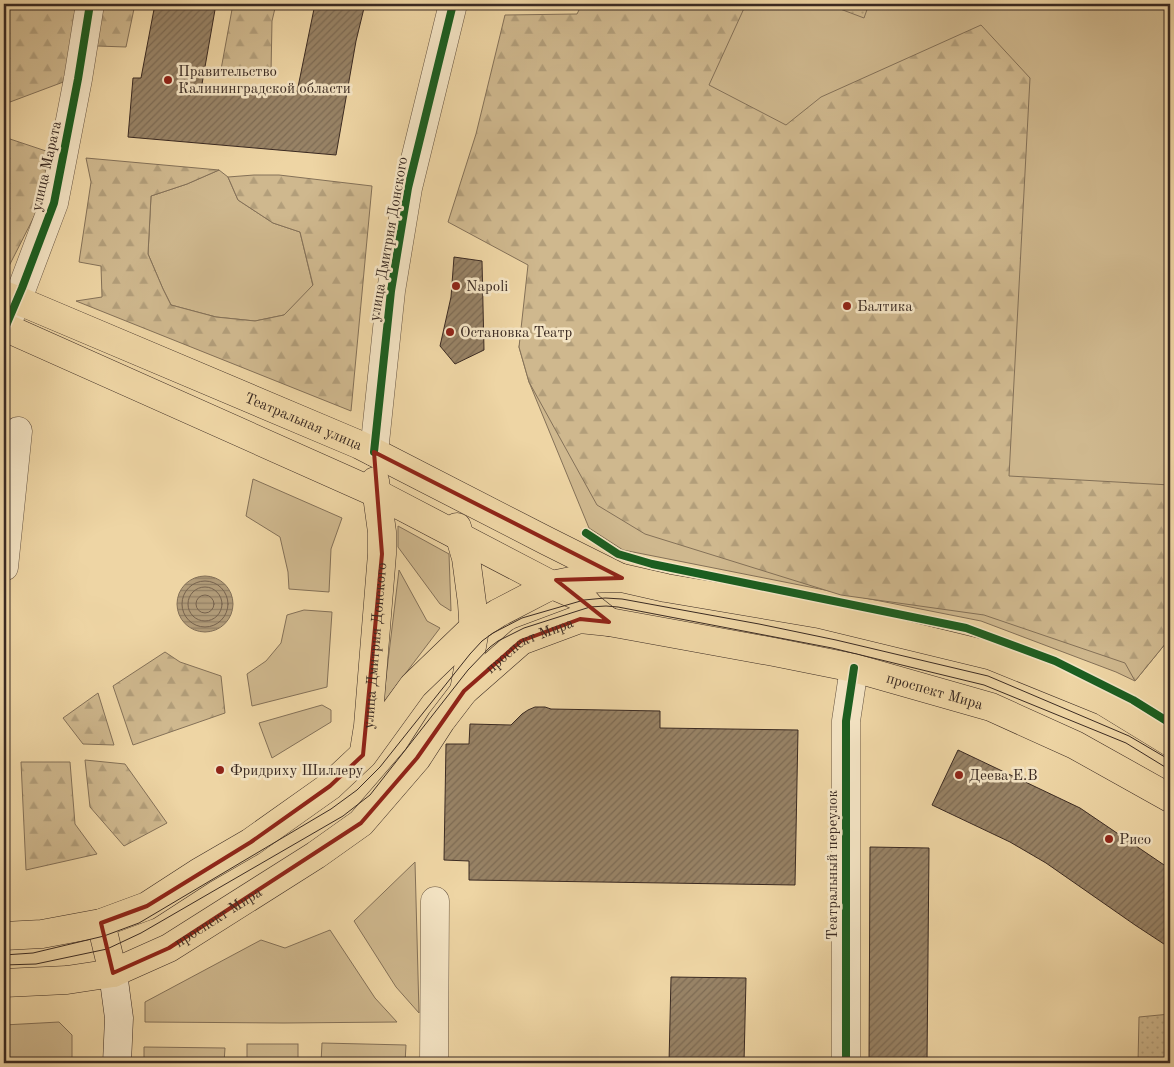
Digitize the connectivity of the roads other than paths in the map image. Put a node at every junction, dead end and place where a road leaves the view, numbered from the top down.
1 (90, 4) edge
2 (453, 4) edge
3 (10, 298) edge
4 (4, 328) edge
5 (18, 431) dead end
6 (374, 452) junction
7 (447, 490) junction
8 (376, 493) junction
9 (460, 538) junction
10 (4, 567) edge
11 (622, 578) junction
12 (552, 585) junction
13 (609, 622) junction
14 (474, 629) junction
15 (854, 668) junction
16 (464, 691) junction
17 (1170, 742) edge
18 (363, 755) junction
19 (1170, 798) edge
20 (435, 901) dead end
21 (101, 923) junction
22 (4, 936) edge
23 (113, 973) junction
24 (4, 983) edge
25 (117, 1063) edge
26 (434, 1063) edge
27 (846, 1063) edge

1 - 3 street, улица Марата
2 - 6 street, улица Дмитрия Донского
3 - 4 street, улица Марата
3 - 6 main road, Театральная улица
4 - 8 main road
5 - 10 street
6 - 7 main road, Театральная улица
6 - 8 main road, улица Дмитрия Донского
7 - 9 main road
7 - 11 main road, Театральная улица
8 - 9 main road
8 - 18 main road, улица Дмитрия Донского
9 - 12 main road
9 - 14 main road
11 - 12 main road
11 - 17 main road
12 - 13 main road
12 - 14 main road
13 - 15 main road, проспект Мира
13 - 16 main road, проспект Мира
14 - 16 main road
14 - 18 main road
15 - 19 main road, проспект Мира
15 - 27 street, Театральный переулок
16 - 23 main road, проспект Мира
18 - 21 main road
20 - 26 street
21 - 22 main road
21 - 23 main road
23 - 24 main road, проспект Мира
23 - 25 street

